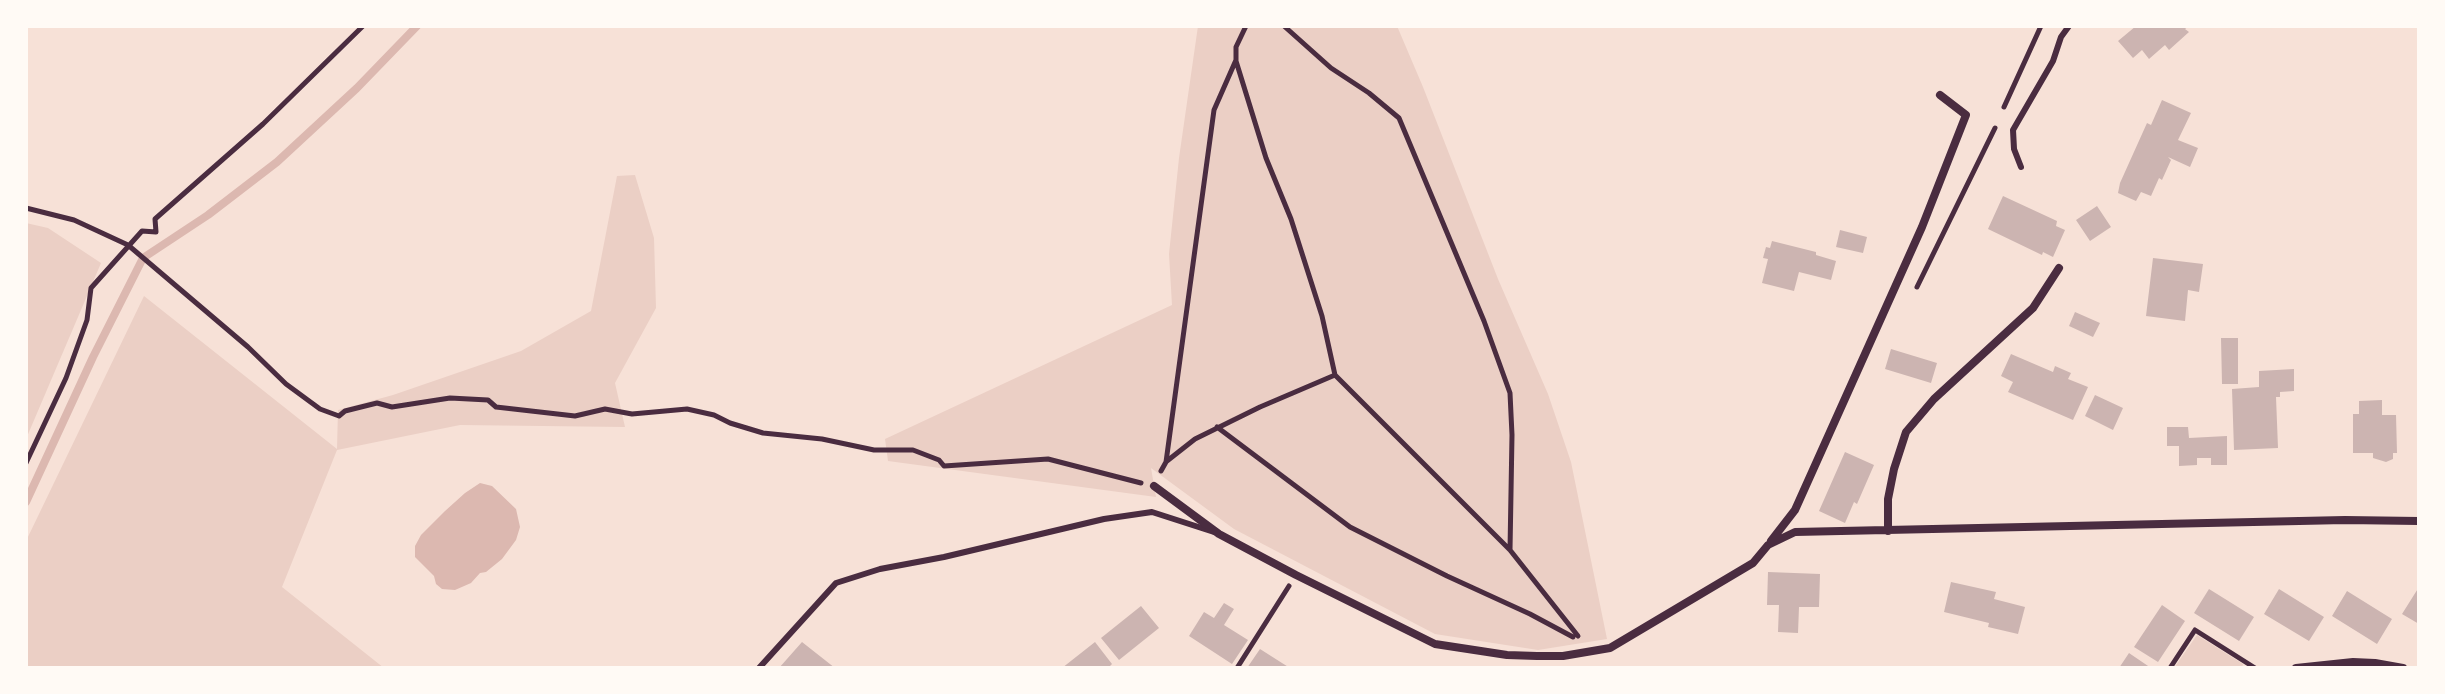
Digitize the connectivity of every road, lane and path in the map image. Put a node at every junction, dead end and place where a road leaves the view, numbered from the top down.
1 (363, 26) edge
2 (1246, 26) edge
3 (1284, 26) edge
4 (2069, 26) edge
5 (1236, 60) junction
6 (1940, 95) dead end
7 (2021, 167) dead end
8 (26, 208) edge
9 (128, 245) junction
10 (2059, 268) dead end
11 (1335, 375) junction
12 (1217, 427) junction
13 (26, 463) edge
14 (1154, 486) joint
15 (2419, 521) edge
16 (1888, 531) junction
17 (1219, 534) junction
18 (1768, 545) junction
19 (1510, 550) junction
20 (1296, 575) junction
21 (2172, 667) edge
22 (759, 668) edge
23 (1237, 668) edge
24 (2255, 668) edge
25 (2296, 668) edge
26 (2403, 668) edge

1 - 9 path
2 - 5 path
3 - 19 path
4 - 7 lane
5 - 11 path
5 - 12 path
6 - 18 street
8 - 9 path
9 - 13 path
9 - 14 path
10 - 16 street
11 - 12 path
11 - 19 path
12 - 19 path
14 - 17 street
15 - 16 street
16 - 18 street
17 - 20 street
17 - 22 lane
18 - 20 street
20 - 23 path
21 - 24 path
25 - 26 street

